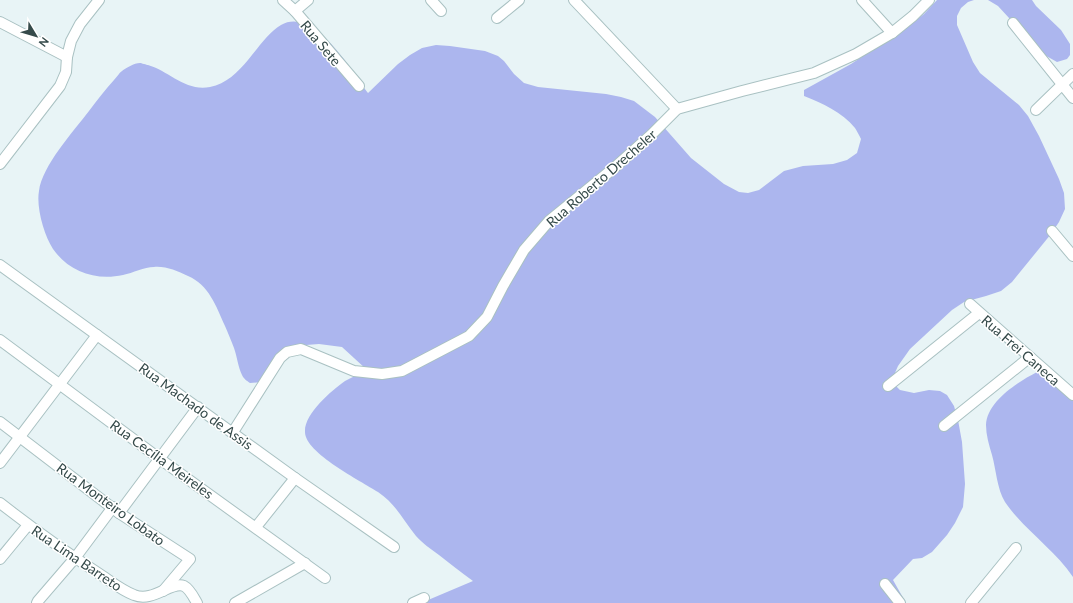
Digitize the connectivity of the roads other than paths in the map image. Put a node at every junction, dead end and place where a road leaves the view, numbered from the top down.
1 (99, 0) edge
2 (283, 0) edge
3 (308, 0) edge
4 (431, 0) edge
5 (519, 0) edge
6 (574, 0) edge
7 (862, 0) edge
8 (929, 0) edge
9 (295, 11) junction
10 (441, 12) dead end
11 (497, 18) dead end
12 (0, 22) edge
13 (1013, 23) dead end
14 (892, 33) junction
15 (67, 57) junction
16 (1073, 74) edge
17 (1061, 84) junction
18 (358, 86) dead end
19 (1073, 98) edge
20 (677, 109) junction
21 (1036, 110) dead end
22 (0, 164) edge
23 (1052, 231) dead end
24 (1073, 256) edge
25 (0, 265) edge
26 (970, 304) dead end
27 (979, 313) junction
28 (97, 335) junction
29 (0, 340) edge
30 (1030, 357) junction
31 (60, 384) junction
32 (888, 386) dead end
33 (1071, 390) edge
34 (198, 407) junction
35 (0, 422) edge
36 (944, 426) dead end
37 (233, 432) junction
38 (20, 437) junction
39 (160, 459) junction
40 (0, 463) edge
41 (295, 478) junction
42 (0, 503) edge
43 (116, 510) junction
44 (28, 525) junction
45 (256, 527) junction
46 (394, 547) dead end
47 (1016, 548) dead end
48 (75, 558) junction
49 (0, 559) edge
50 (305, 563) junction
51 (325, 578) dead end
52 (886, 584) dead end
53 (163, 591) junction
54 (424, 598) dead end
55 (37, 603) edge
56 (197, 603) edge
57 (235, 603) edge
58 (413, 603) edge
59 (900, 603) edge
60 (971, 603) edge

1 - 15 street
2 - 9 street, Rua Sete
3 - 9 street
4 - 10 street
5 - 11 street
6 - 20 street
7 - 14 street
8 - 14 street, Rua Roberto Drecheler
9 - 18 street, Rua Sete
12 - 15 street
13 - 17 street
14 - 20 street, Rua Roberto Drecheler
15 - 22 street
16 - 17 street
17 - 19 street
17 - 21 street
20 - 37 street, Rua Roberto Drecheler
23 - 24 street
25 - 28 street, Rua Machado de Assis
26 - 27 street, Rua Frei Caneca
27 - 30 street, Rua Frei Caneca
27 - 32 street
28 - 31 street
28 - 34 street, Rua Machado de Assis
29 - 31 street, Rua Cecília Meireles
30 - 33 street, Rua Frei Caneca
30 - 36 street
31 - 38 street
31 - 39 street, Rua Cecília Meireles
34 - 37 street, Rua Machado de Assis
34 - 39 street
35 - 38 street, Rua Monteiro Lobato
37 - 41 street, Rua Machado de Assis
38 - 40 street
38 - 43 street, Rua Monteiro Lobato
39 - 43 street
39 - 45 street, Rua Cecília Meireles
41 - 45 street
41 - 46 street, Rua Machado de Assis
42 - 44 street, Rua Lima Barreto
43 - 48 street
43 - 53 street, Rua Monteiro Lobato
44 - 48 street, Rua Lima Barreto
44 - 49 street
45 - 50 street, Rua Cecília Meireles
47 - 60 street
48 - 53 street, Rua Lima Barreto
48 - 55 street
50 - 51 street, Rua Cecília Meireles
50 - 57 street
52 - 59 street
53 - 56 street, Rua Lima Barreto
54 - 58 street

